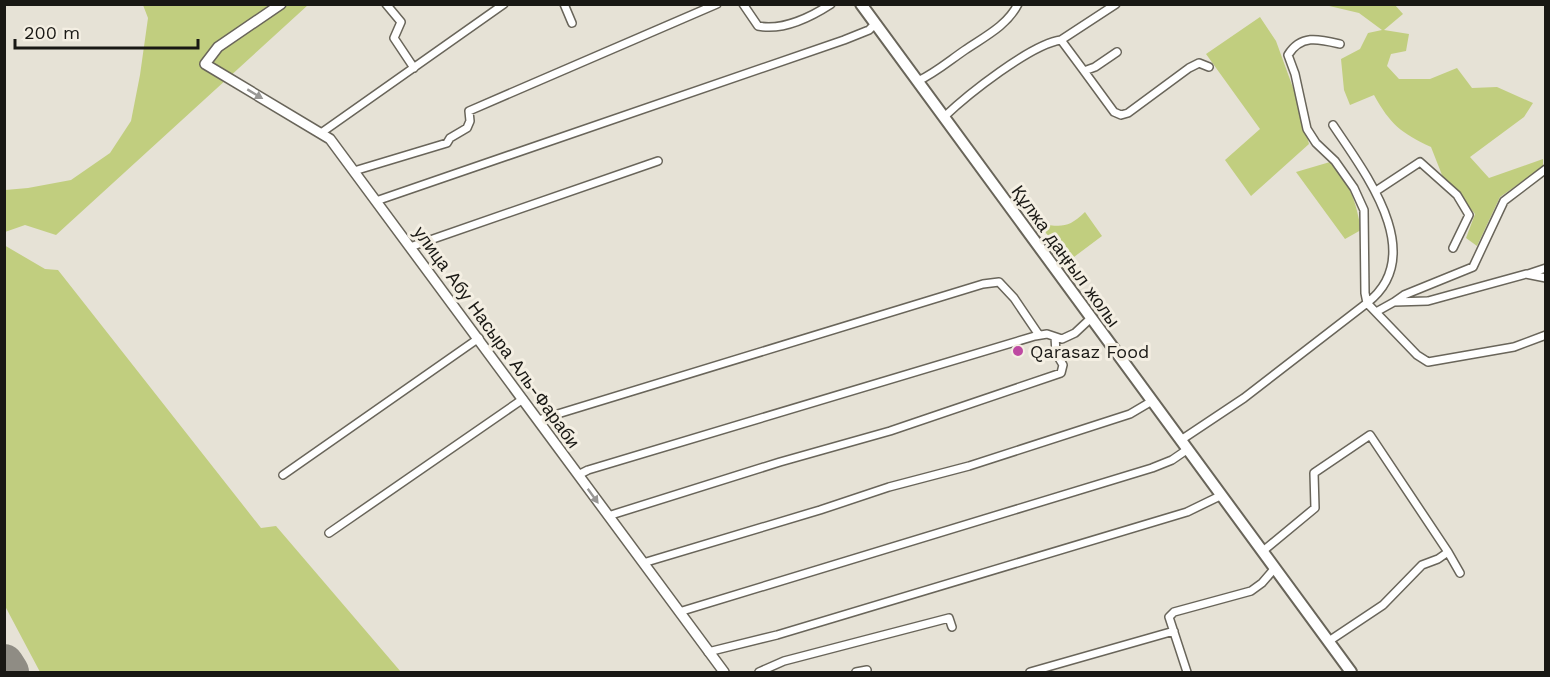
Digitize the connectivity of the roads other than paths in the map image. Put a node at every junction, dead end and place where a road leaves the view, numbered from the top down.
1 (281, 4) edge
2 (386, 4) edge
3 (504, 4) edge
4 (564, 4) edge
5 (717, 4) edge
6 (743, 4) edge
7 (831, 4) edge
8 (861, 4) edge
9 (1018, 4) edge
10 (1116, 4) edge
11 (572, 23) dead end
12 (875, 24) junction
13 (1061, 40) junction
14 (1340, 44) dead end
15 (1117, 52) dead end
16 (1209, 67) dead end
17 (414, 68) junction
18 (1084, 71) junction
19 (918, 81) junction
20 (944, 117) junction
21 (1333, 125) dead end
22 (321, 133) junction
23 (658, 161) dead end
24 (1545, 169) edge
25 (354, 171) junction
26 (1376, 191) junction
27 (376, 201) junction
28 (410, 247) junction
29 (1453, 248) dead end
30 (1545, 268) edge
31 (1527, 274) junction
32 (1545, 278) edge
33 (1394, 302) junction
34 (1367, 303) junction
35 (1376, 312) junction
36 (1091, 318) junction
37 (1039, 335) junction
38 (1545, 335) edge
39 (1055, 337) junction
40 (479, 338) junction
41 (523, 399) junction
42 (1152, 401) junction
43 (538, 420) junction
44 (1181, 440) junction
45 (1188, 449) junction
46 (283, 475) dead end
47 (578, 475) junction
48 (1222, 495) junction
49 (608, 516) junction
50 (329, 533) dead end
51 (1263, 551) junction
52 (1448, 552) junction
53 (643, 563) junction
54 (1275, 568) junction
55 (1460, 573) dead end
56 (679, 612) junction
57 (952, 627) dead end
58 (1174, 631) junction
59 (1329, 641) junction
60 (708, 652) junction
61 (867, 670) dead end
62 (724, 672) edge
63 (759, 672) edge
64 (856, 672) edge
65 (1030, 672) edge
66 (1187, 672) edge
67 (1351, 672) edge

1 -> 22 street, улица Абу Насыра Аль-Фараби
2 - 17 street
3 - 17 street
4 - 11 street
5 - 25 street
6 - 7 street
8 - 12 main road, Құлжа даңғыл жолы
9 - 19 street
10 - 13 street
12 - 19 main road, Құлжа даңғыл жолы
12 - 27 street
13 - 18 street
13 - 20 street
14 - 34 street
15 - 18 street
16 - 18 street
17 - 22 street
19 - 20 main road, Құлжа даңғыл жолы
20 - 36 main road, Құлжа даңғыл жолы
21 - 26 street
22 - 25 street, улица Абу Насыра Аль-Фараби
23 - 28 street
24 - 33 street
25 - 27 street, улица Абу Насыра Аль-Фараби
26 - 29 street
26 - 34 street
27 - 28 street, улица Абу Насыра Аль-Фараби
28 - 40 street, улица Абу Насыра Аль-Фараби
30 - 31 street
31 - 32 street
31 - 33 street
33 - 35 street
34 - 35 street
34 - 44 street
35 - 38 street
36 - 39 street
36 - 42 main road, Құлжа даңғыл жолы
37 - 39 street
37 - 43 street
37 - 47 street
39 - 49 street
40 - 41 street, улица Абу Насыра Аль-Фараби
40 - 46 street
41 - 43 street, улица Абу Насыра Аль-Фараби
41 - 50 street
42 - 44 main road, Құлжа даңғыл жолы
42 - 53 street
43 - 47 street, улица Абу Насыра Аль-Фараби
44 - 45 main road, Құлжа даңғыл жолы
45 - 48 main road, Құлжа даңғыл жолы
45 - 56 street
47 -> 49 street, улица Абу Насыра Аль-Фараби
48 - 51 main road, Құлжа даңғыл жолы
48 - 60 street
49 - 53 street, улица Абу Насыра Аль-Фараби
51 - 52 street
51 - 54 main road, Құлжа даңғыл жолы
52 - 55 street
52 - 59 street
53 - 56 street, улица Абу Насыра Аль-Фараби
54 - 58 street
54 - 59 main road, Құлжа даңғыл жолы
56 - 60 street, улица Абу Насыра Аль-Фараби
57 - 63 street
58 - 65 street
58 - 66 street
59 - 67 main road, Құлжа даңғыл жолы
60 - 62 street, улица Абу Насыра Аль-Фараби
61 - 64 street

